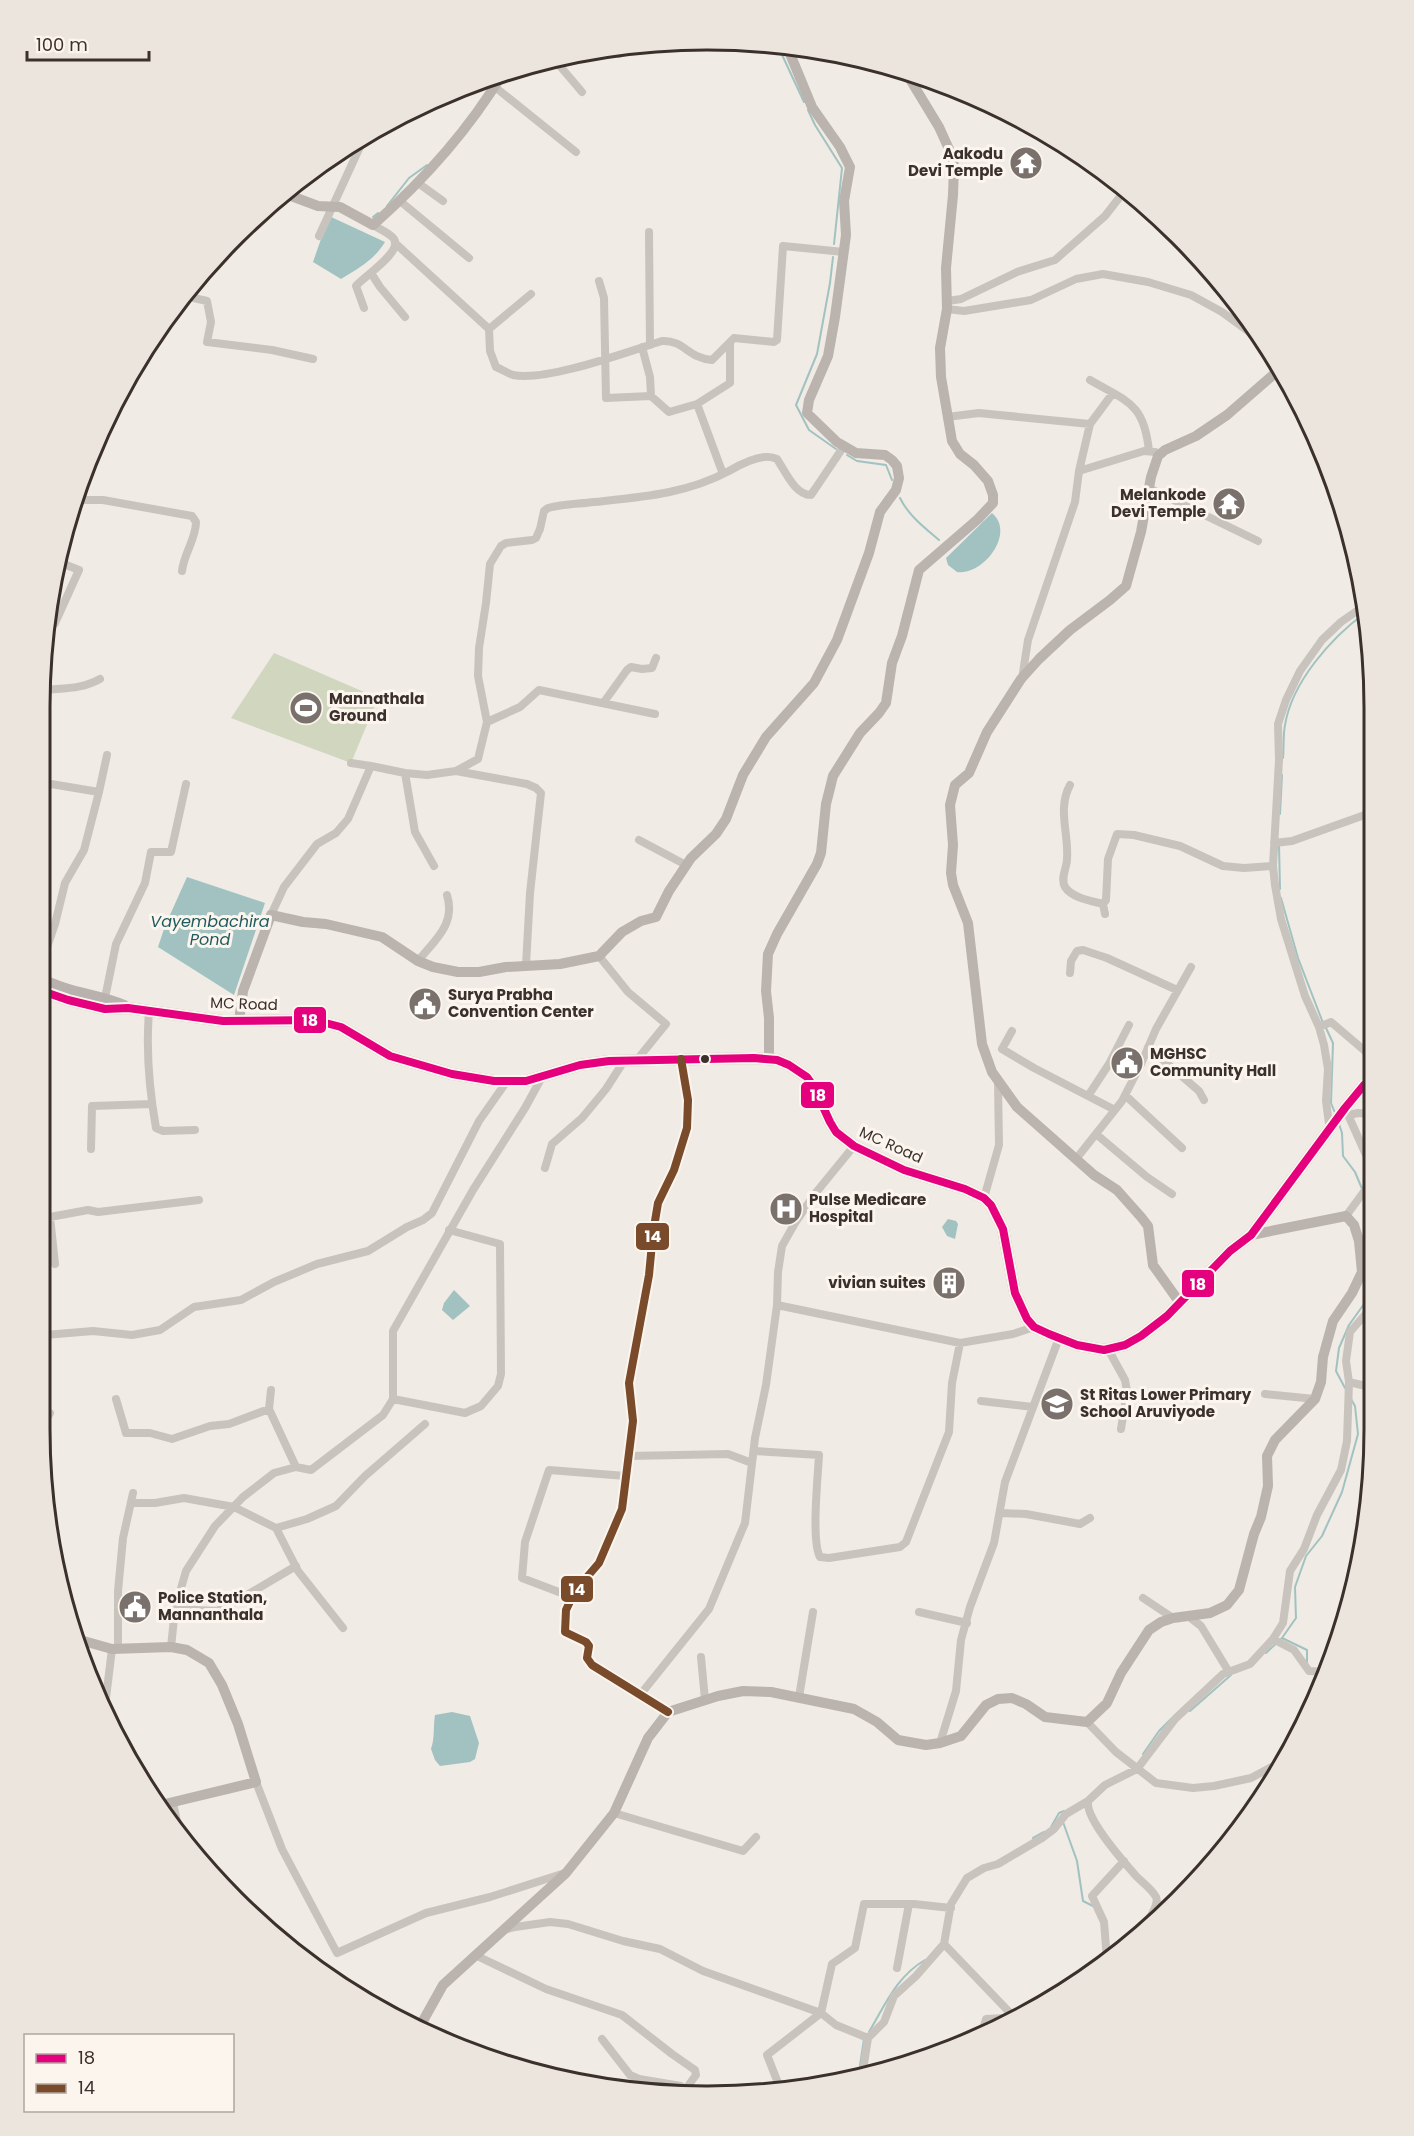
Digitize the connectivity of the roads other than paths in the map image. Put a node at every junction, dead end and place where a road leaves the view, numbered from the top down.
1 (790, 55) edge
2 (561, 66) edge
3 (912, 82) edge
4 (497, 84) edge
5 (495, 87) junction
6 (582, 92) dead end
7 (358, 150) edge
8 (576, 152) dead end
9 (418, 183) junction
10 (1120, 196) edge
11 (293, 197) edge
12 (400, 201) junction
13 (443, 201) dead end
14 (332, 205) junction
15 (373, 225) junction
16 (649, 232) dead end
17 (320, 236) dead end
18 (395, 243) junction
19 (844, 252) junction
20 (469, 258) dead end
21 (371, 273) junction
22 (599, 281) dead end
23 (531, 294) dead end
24 (192, 298) edge
25 (947, 305) junction
26 (364, 309) dead end
27 (405, 317) dead end
28 (1244, 328) edge
29 (489, 329) junction
30 (730, 343) junction
31 (646, 346) junction
32 (606, 358) junction
33 (313, 359) dead end
34 (1274, 374) edge
35 (1090, 380) dead end
36 (1113, 393) junction
37 (651, 396) junction
38 (697, 404) junction
39 (947, 417) junction
40 (1090, 424) junction
41 (844, 446) junction
42 (1149, 451) junction
43 (1161, 452) junction
44 (1079, 471) junction
45 (723, 474) junction
46 (1149, 488) junction
47 (83, 500) edge
48 (1258, 541) dead end
49 (65, 565) edge
50 (182, 571) dead end
51 (1357, 611) edge
52 (55, 623) dead end
53 (656, 658) dead end
54 (100, 679) dead end
55 (1022, 679) junction
56 (50, 689) edge
57 (604, 702) junction
58 (655, 714) dead end
59 (487, 722) junction
60 (107, 756) dead end
61 (351, 763) dead end
62 (371, 766) junction
63 (456, 771) junction
64 (405, 773) junction
65 (50, 784) edge
66 (186, 784) dead end
67 (1070, 784) dead end
68 (99, 792) junction
69 (1364, 815) edge
70 (639, 840) dead end
71 (1274, 843) junction
72 (686, 865) junction
73 (434, 866) dead end
74 (1273, 867) junction
75 (447, 895) dead end
76 (1103, 904) junction
77 (271, 915) junction
78 (1105, 915) dead end
79 (50, 938) edge
80 (599, 956) junction
81 (418, 961) junction
82 (525, 965) junction
83 (1191, 967) dead end
84 (1070, 973) dead end
85 (50, 983) edge
86 (1177, 990) junction
87 (50, 994) edge
88 (105, 998) junction
89 (128, 1008) junction
90 (149, 1011) junction
91 (239, 1021) junction
92 (1129, 1025) dead end
93 (1319, 1028) junction
94 (1012, 1031) dead end
95 (1148, 1047) junction
96 (1364, 1051) edge
97 (681, 1059) junction
98 (768, 1059) junction
99 (630, 1061) junction
100 (542, 1077) junction
101 (507, 1081) junction
102 (998, 1083) junction
103 (1364, 1085) edge
104 (1125, 1095) junction
105 (1088, 1096) junction
106 (1204, 1100) dead end
107 (152, 1104) junction
108 (1115, 1110) junction
109 (1347, 1112) junction
110 (1364, 1113) edge
111 (1329, 1128) junction
112 (195, 1130) dead end
113 (1096, 1134) junction
114 (854, 1146) junction
115 (1182, 1148) dead end
116 (91, 1149) dead end
117 (1364, 1150) edge
118 (1076, 1159) junction
119 (545, 1168) dead end
120 (1364, 1192) edge
121 (1172, 1194) dead end
122 (984, 1198) junction
123 (199, 1200) dead end
124 (50, 1216) edge
125 (1346, 1216) junction
126 (449, 1230) junction
127 (50, 1235) edge
128 (1251, 1235) junction
129 (55, 1264) dead end
130 (1180, 1303) junction
131 (777, 1305) junction
132 (1364, 1318) edge
133 (1034, 1327) junction
134 (50, 1335) edge
135 (1059, 1338) junction
136 (960, 1343) junction
137 (1108, 1350) junction
138 (1349, 1382) junction
139 (1364, 1386) edge
140 (271, 1390) dead end
141 (1265, 1394) dead end
142 (116, 1399) dead end
143 (393, 1399) junction
144 (1316, 1399) junction
145 (981, 1401) dead end
146 (1034, 1407) junction
147 (269, 1409) junction
148 (425, 1424) dead end
149 (1121, 1429) dead end
150 (754, 1451) junction
151 (629, 1456) junction
152 (752, 1463) junction
153 (296, 1467) junction
154 (626, 1476) junction
155 (133, 1493) dead end
156 (131, 1503) junction
157 (234, 1507) junction
158 (1001, 1513) junction
159 (1090, 1518) dead end
160 (276, 1528) junction
161 (296, 1566) junction
162 (572, 1597) junction
163 (1143, 1598) dead end
164 (175, 1609) junction
165 (813, 1612) dead end
166 (920, 1612) dead end
167 (1188, 1616) junction
168 (1173, 1618) junction
169 (967, 1623) junction
170 (343, 1628) dead end
171 (1273, 1639) junction
172 (84, 1641) edge
173 (171, 1647) junction
174 (115, 1649) junction
175 (701, 1657) dead end
176 (1318, 1671) edge
177 (1229, 1672) junction
178 (640, 1695) junction
179 (107, 1696) edge
180 (799, 1697) junction
181 (705, 1700) junction
182 (668, 1712) junction
183 (1087, 1722) junction
184 (940, 1743) junction
185 (1270, 1768) edge
186 (1137, 1769) junction
187 (256, 1782) junction
188 (1088, 1801) junction
189 (173, 1803) junction
190 (168, 1805) edge
191 (614, 1813) junction
192 (176, 1816) edge
193 (756, 1837) dead end
194 (1124, 1861) junction
195 (566, 1873) junction
196 (909, 1904) junction
197 (951, 1908) junction
198 (1153, 1912) edge
199 (501, 1931) junction
200 (944, 1944) junction
201 (1106, 1951) edge
202 (475, 1955) junction
203 (897, 1968) dead end
204 (1012, 2011) edge
205 (820, 2013) junction
206 (1000, 2018) edge
207 (422, 2022) edge
208 (984, 2025) edge
209 (868, 2038) junction
210 (602, 2039) dead end
211 (864, 2067) edge
212 (778, 2082) edge
213 (681, 2085) edge
214 (690, 2086) edge

1 - 19 street
2 - 6 street
3 - 25 street
4 - 5 street
5 - 8 street
5 - 9 street
7 - 14 street
9 - 12 street
9 - 13 street
10 - 25 street
11 - 14 street
12 - 15 street
12 - 20 street
14 - 15 street
14 - 17 street
15 - 18 street
16 - 31 street
18 - 21 street
18 - 29 street
19 - 30 street
19 - 41 street
21 - 26 street
21 - 27 street
22 - 32 street
23 - 29 street
24 - 33 street
25 - 28 street
25 - 39 street
29 - 32 street
30 - 31 street
30 - 38 street
31 - 32 street
31 - 37 street
32 - 37 street
34 - 43 street
35 - 36 street
36 - 40 street
36 - 42 street
37 - 38 street
38 - 45 street
39 - 40 street
39 - 98 street
40 - 44 street
41 - 45 street
41 - 72 street
42 - 43 street
42 - 44 street
43 - 46 street
44 - 55 street
45 - 59 street
46 - 48 street
46 - 55 street
47 - 50 street
49 - 52 street
51 - 71 street
53 - 57 street
54 - 56 street
55 - 102 street
57 - 58 street
57 - 59 street
59 - 63 street
60 - 68 street
61 - 62 street
62 - 64 street
62 - 77 street
63 - 64 street
63 - 82 street
64 - 73 street
65 - 68 street
66 - 88 street
67 - 76 street
68 - 79 street
69 - 71 street
70 - 72 street
71 - 74 street
72 - 80 street
74 - 76 street
74 - 93 street
75 - 81 street
76 - 78 street
77 - 81 street
77 - 91 street
80 - 82 street
80 - 99 street
81 - 82 street
83 - 86 street
84 - 86 street
85 - 88 main road, MC Road
86 - 95 street
87 - 89 main road, MC Road
88 - 89 main road, MC Road
89 - 90 main road, MC Road
90 - 91 main road, MC Road
90 - 107 street
91 - 101 main road, MC Road
92 - 105 street
93 - 96 street
93 - 111 street
94 - 105 street
95 - 104 street
95 - 106 street
97 - 98 main road, MC Road
97 - 99 main road, MC Road
97 - 151 street
98 - 114 main road, MC Road
99 - 100 main road, MC Road
99 - 119 street
100 - 101 main road, MC Road
100 - 126 street
101 - 134 street
102 - 118 street
102 - 122 street
103 - 109 main road
104 - 108 street
104 - 115 street
105 - 108 street
107 - 112 street
107 - 116 street
108 - 113 street
109 - 110 street
109 - 111 main road
109 - 117 street
111 - 128 main road
113 - 118 street
113 - 121 street
114 - 122 main road, MC Road
114 - 131 street
118 - 130 street
120 - 125 street
122 - 133 main road
123 - 124 street
125 - 128 street
125 - 144 street
126 - 143 street
126 - 143 street
127 - 129 street
128 - 130 main road
130 - 137 main road
131 - 136 street
131 - 150 street
132 - 138 street
133 - 135 main road
133 - 136 street
135 - 137 main road
135 - 146 street
136 - 150 street
137 - 149 street
138 - 139 street
138 - 171 street
140 - 147 street
141 - 144 street
142 - 147 street
143 - 153 street
144 - 167 street
145 - 146 street
146 - 158 street
147 - 153 street
148 - 160 street
150 - 152 street
151 - 152 street
151 - 154 street
152 - 178 street
153 - 157 street
154 - 162 street
154 - 162 street
155 - 156 street
156 - 157 street
156 - 174 street
157 - 160 street
157 - 164 street
158 - 159 street
158 - 169 street
160 - 161 street
161 - 164 street
161 - 170 street
162 - 178 street
163 - 168 street
164 - 173 street
165 - 180 street
166 - 169 street
167 - 168 street
167 - 177 street
168 - 183 street
169 - 184 street
171 - 176 street
171 - 177 street
172 - 174 street
173 - 174 street
173 - 187 street
174 - 179 street
175 - 181 street
177 - 186 street
178 - 182 street
180 - 181 street
180 - 184 street
181 - 182 street
182 - 191 street
183 - 184 street
183 - 186 street
185 - 186 street
186 - 188 street
187 - 189 street
187 - 195 street
188 - 194 street
188 - 197 street
189 - 190 street
189 - 192 street
191 - 193 street
191 - 195 street
194 - 198 street
194 - 201 street
195 - 199 street
196 - 197 street
196 - 203 street
196 - 205 street
197 - 200 street
199 - 202 street
199 - 205 street
200 - 204 street
200 - 209 street
202 - 207 street
202 - 214 street
205 - 209 street
205 - 212 street
206 - 208 street
209 - 211 street
210 - 213 street

